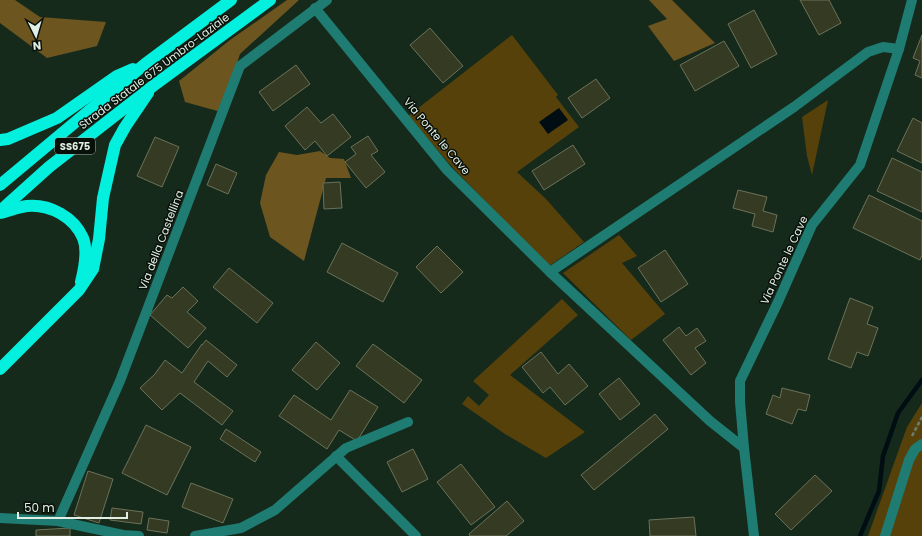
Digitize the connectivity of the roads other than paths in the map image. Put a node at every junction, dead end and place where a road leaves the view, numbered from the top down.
1 (231, 0) edge
2 (270, 0) edge
3 (327, 0) edge
4 (912, 0) edge
5 (315, 8) junction
6 (899, 49) junction
7 (145, 64) junction
8 (153, 86) junction
9 (0, 140) edge
10 (0, 185) edge
11 (0, 212) edge
12 (550, 272) junction
13 (79, 290) junction
14 (0, 369) edge
15 (408, 422) dead end
16 (922, 444) edge
17 (744, 448) junction
18 (336, 456) junction
19 (0, 518) edge
20 (58, 521) junction
21 (139, 536) edge
22 (195, 536) edge
23 (416, 536) edge
24 (754, 536) edge
25 (885, 536) edge

1 - 7 highway, Strada Statale 675 Umbro-Laziale / SS675
2 - 8 highway, Strada Statale 675 Umbro-Laziale / SS675
3 - 5 street, Via della Castellina
4 - 6 street, Via Ponte le Cave
5 - 12 street, Via Ponte le Cave
5 - 20 street, Via della Castellina
6 - 12 street
6 - 17 street, Via Ponte le Cave
7 - 9 highway
7 - 10 highway, Strada Statale 675 Umbro-Laziale / SS675
8 - 11 highway, Strada Statale 675 Umbro-Laziale / SS675
8 - 13 highway
11 - 13 highway
12 - 17 street, Via Ponte le Cave
13 - 14 highway
15 - 18 street
16 - 25 street
17 - 24 street, Via Ponte le Cave
18 - 22 street
18 - 23 street
19 - 20 street
20 - 21 street

